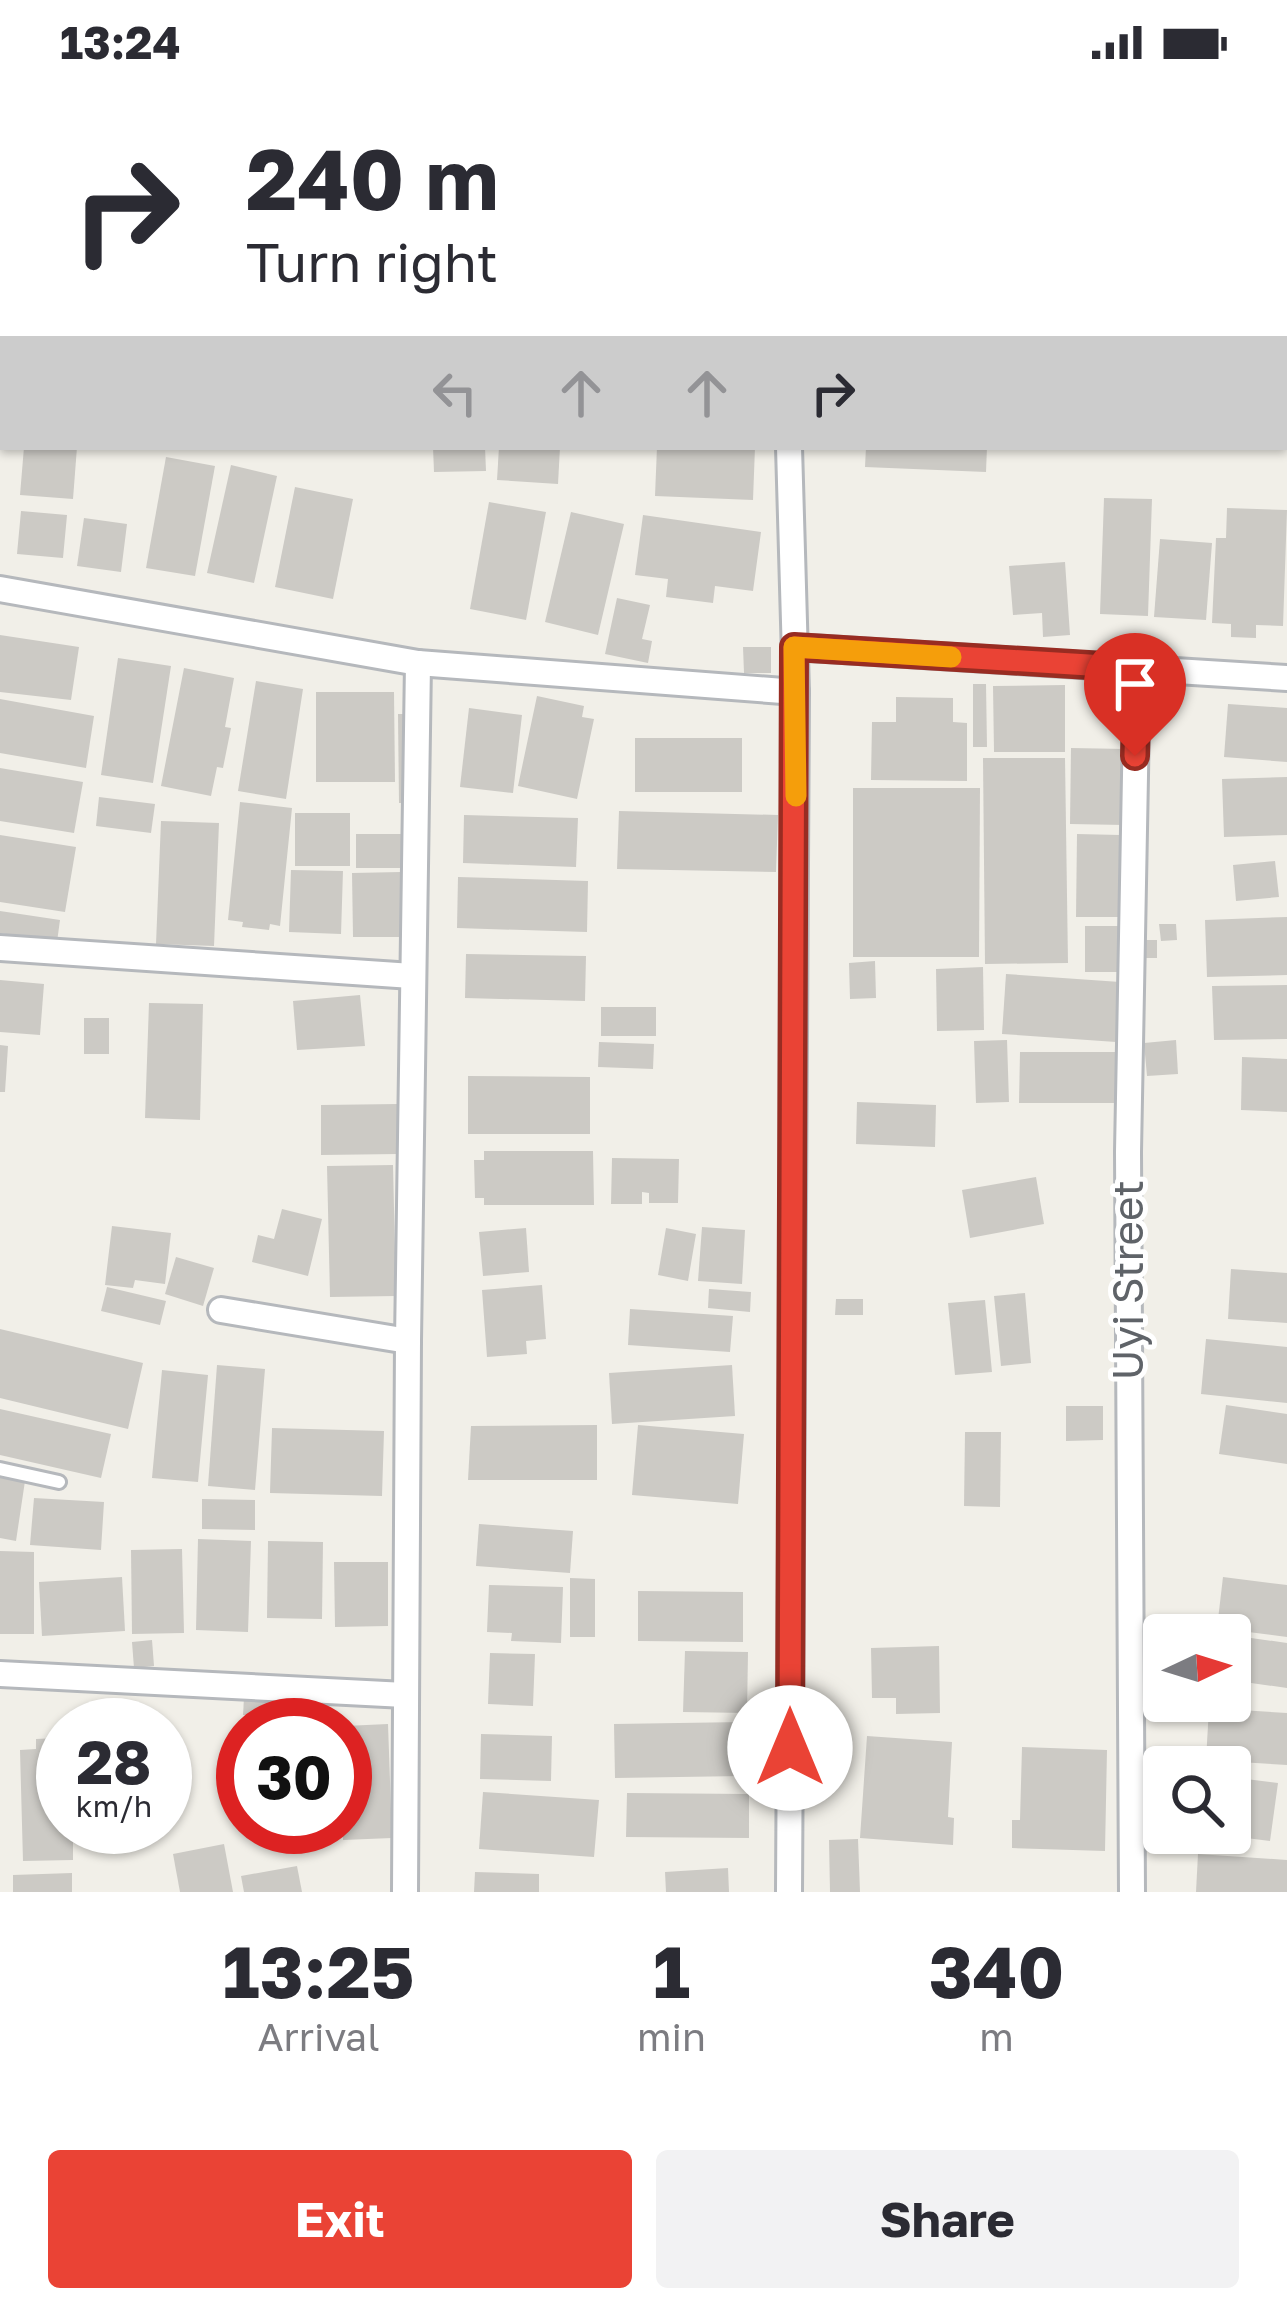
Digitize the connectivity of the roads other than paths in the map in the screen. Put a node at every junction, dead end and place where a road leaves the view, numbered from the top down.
1 (789, 450) edge
2 (0, 589) edge
3 (794, 647) junction
4 (418, 663) junction
5 (1137, 668) junction
6 (1287, 678) edge
7 (796, 692) junction
8 (0, 948) edge
9 (412, 976) junction
10 (221, 1310) dead end
11 (408, 1341) junction
12 (0, 1469) edge
13 (59, 1482) dead end
14 (0, 1674) edge
15 (405, 1695) junction
16 (406, 1892) edge
17 (789, 1892) edge
18 (1132, 1892) edge

1 - 3 street
2 - 4 street
3 - 5 street
3 - 7 street
4 - 7 street
4 - 9 street
5 - 6 street
5 - 18 street, Uyi Street
7 - 17 street
8 - 9 street
9 - 11 street
10 - 11 street
11 - 15 street
12 - 13 lane
14 - 15 street
15 - 16 street

